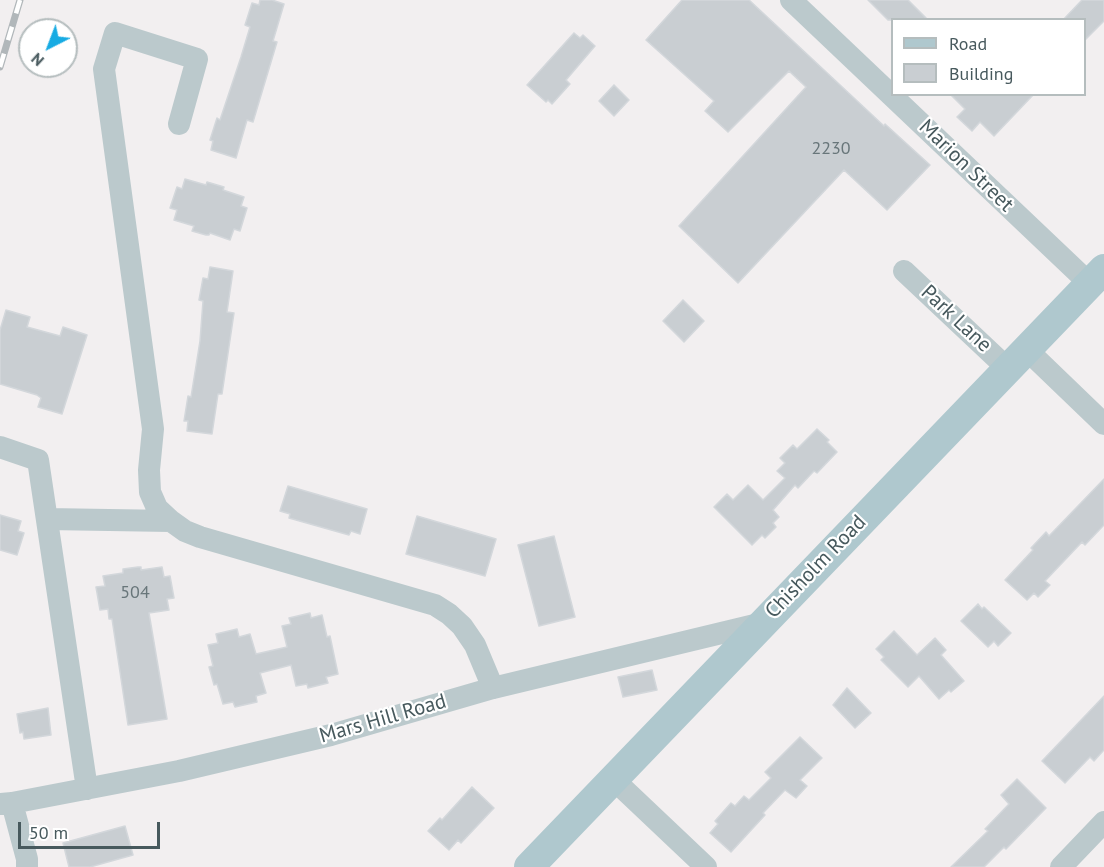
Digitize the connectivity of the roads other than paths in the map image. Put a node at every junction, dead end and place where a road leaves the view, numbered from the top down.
1 (791, 0) edge
2 (891, 90) edge
3 (897, 96) edge
4 (179, 124) dead end
5 (904, 271) dead end
6 (1096, 276) edge
7 (1017, 358) junction
8 (1104, 424) edge
9 (0, 447) edge
10 (47, 519) junction
11 (171, 521) junction
12 (763, 623) junction
13 (493, 688) junction
14 (612, 778) junction
15 (87, 789) junction
16 (6, 803) edge
17 (1104, 822) edge
18 (27, 867) edge
19 (529, 867) edge
20 (706, 867) edge
21 (1061, 867) edge

1 - 2 street, Marion Street
3 - 6 street, Marion Street
4 - 11 street
5 - 7 street, Park Lane
6 - 7 main road, Chisholm Road
7 - 8 street, Park Lane
7 - 12 main road, Chisholm Road
9 - 10 street
10 - 11 street
10 - 15 street
11 - 13 street
12 - 13 street, Mars Hill Road
12 - 14 main road, Chisholm Road
13 - 15 street, Mars Hill Road
14 - 19 main road, Chisholm Road
14 - 20 street
15 - 16 street, Mars Hill Road
16 - 18 street
17 - 21 street

